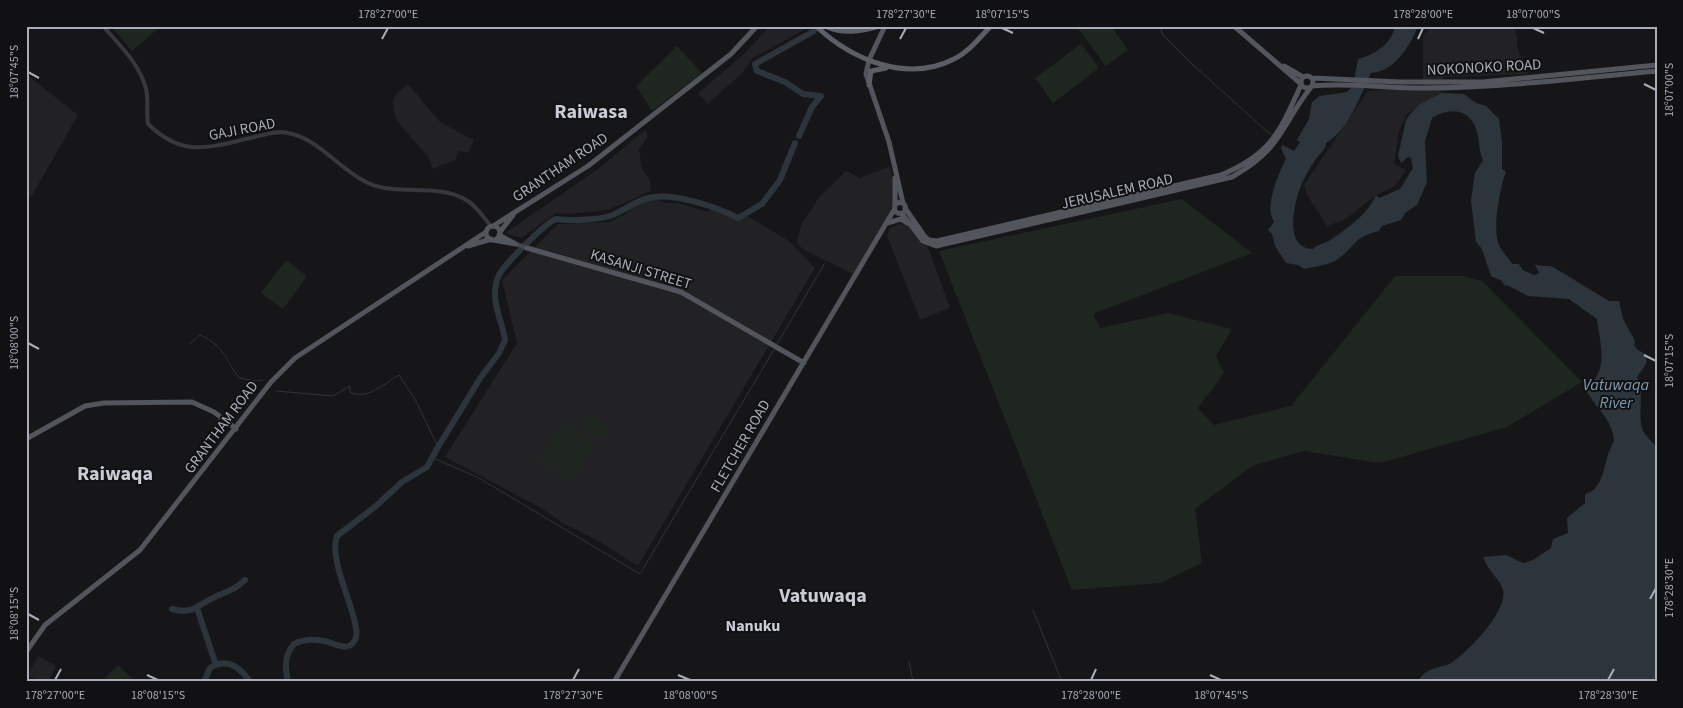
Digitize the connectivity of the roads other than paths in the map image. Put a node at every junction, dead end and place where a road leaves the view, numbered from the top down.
1 (103, 26) edge
2 (757, 26) edge
3 (816, 26) edge
4 (825, 26) edge
5 (880, 26) edge
6 (885, 26) edge
7 (991, 26) edge
8 (1234, 26) edge
9 (869, 60) junction
10 (1281, 65) junction
11 (1657, 65) edge
12 (896, 69) junction
13 (1657, 71) edge
14 (1303, 77) junction
15 (1312, 78) junction
16 (1349, 83) junction
17 (1301, 84) junction
18 (870, 85) junction
19 (1465, 85) junction
20 (1312, 86) junction
21 (900, 209) junction
22 (515, 213) junction
23 (484, 218) junction
24 (887, 223) junction
25 (492, 226) junction
26 (486, 231) junction
27 (500, 234) junction
28 (918, 235) junction
29 (492, 239) junction
30 (518, 245) junction
31 (463, 247) junction
32 (527, 248) joint
33 (804, 363) junction
34 (236, 429) junction
35 (26, 439) edge
36 (26, 652) edge
37 (614, 682) edge

1 - 23 street, GAJI ROAD
2 - 22 main road, GRANTHAM ROAD
3 - 9 highway
4 - 5 highway
6 - 9 main road
7 - 12 highway
8 - 10 main road
9 - 12 highway
9 - 18 main road
10 - 14 main road
10 - 17 main road
11 - 19 main road, NOKONOKO ROAD
12 - 18 highway
13 - 19 main road, NOKONOKO ROAD
14 - 15 main road, NOKONOKO ROAD
14 - 17 main road, JERUSALEM ROAD
15 - 16 main road, NOKONOKO ROAD
15 - 20 main road
16 - 19 main road, NOKONOKO ROAD
16 - 20 main road, NOKONOKO ROAD
17 - 20 main road, NOKONOKO ROAD
17 - 21 main road, JERUSALEM ROAD
18 - 21 main road
20 - 28 main road, JERUSALEM ROAD
21 - 24 main road, FLETCHER ROAD
21 - 28 main road, JERUSALEM ROAD
22 - 25 main road, GRANTHAM ROAD
22 - 27 main road, GRANTHAM ROAD
23 - 25 street, GAJI ROAD
23 - 26 street
24 - 28 main road
24 - 33 main road, FLETCHER ROAD
25 - 26 main road, GRANTHAM ROAD
25 - 27 main road, KASANJI STREET
26 - 29 main road
26 - 31 main road, GRANTHAM ROAD
27 - 29 main road, GRANTHAM ROAD
27 - 30 main road, KASANJI STREET
29 - 30 main road, KASANJI STREET
29 - 31 main road, GRANTHAM ROAD
30 - 32 main road, KASANJI STREET
31 - 34 main road, GRANTHAM ROAD
32 - 33 main road, KASANJI STREET
33 - 37 main road, FLETCHER ROAD
34 - 35 main road
34 - 36 main road, GRANTHAM ROAD

